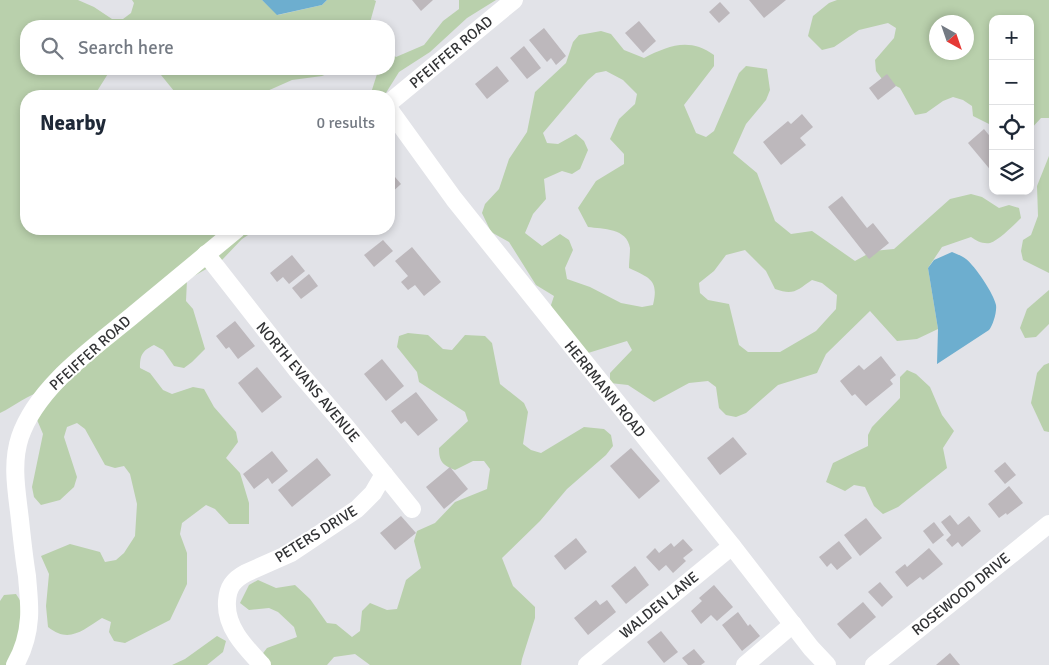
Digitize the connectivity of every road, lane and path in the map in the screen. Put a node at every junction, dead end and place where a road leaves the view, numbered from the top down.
1 (514, 0) edge
2 (395, 98) edge
3 (395, 117) edge
4 (230, 235) edge
5 (206, 254) junction
6 (384, 474) junction
7 (412, 509) dead end
8 (1049, 524) edge
9 (732, 546) junction
10 (793, 624) junction
11 (15, 665) edge
12 (262, 665) edge
13 (587, 665) edge
14 (745, 665) edge
15 (827, 665) edge
16 (874, 665) edge

1 - 2 street, PFEIFFER ROAD
3 - 9 street, HERRMANN ROAD
4 - 5 street, PFEIFFER ROAD
5 - 6 street, NORTH EVANS AVENUE
5 - 11 street, PFEIFFER ROAD
6 - 7 street, NORTH EVANS AVENUE
6 - 12 street, PETERS DRIVE
8 - 16 street, ROSEWOOD DRIVE
9 - 10 street, HERRMANN ROAD
9 - 13 street, WALDEN LANE
10 - 14 street
10 - 15 street, HERRMANN ROAD

